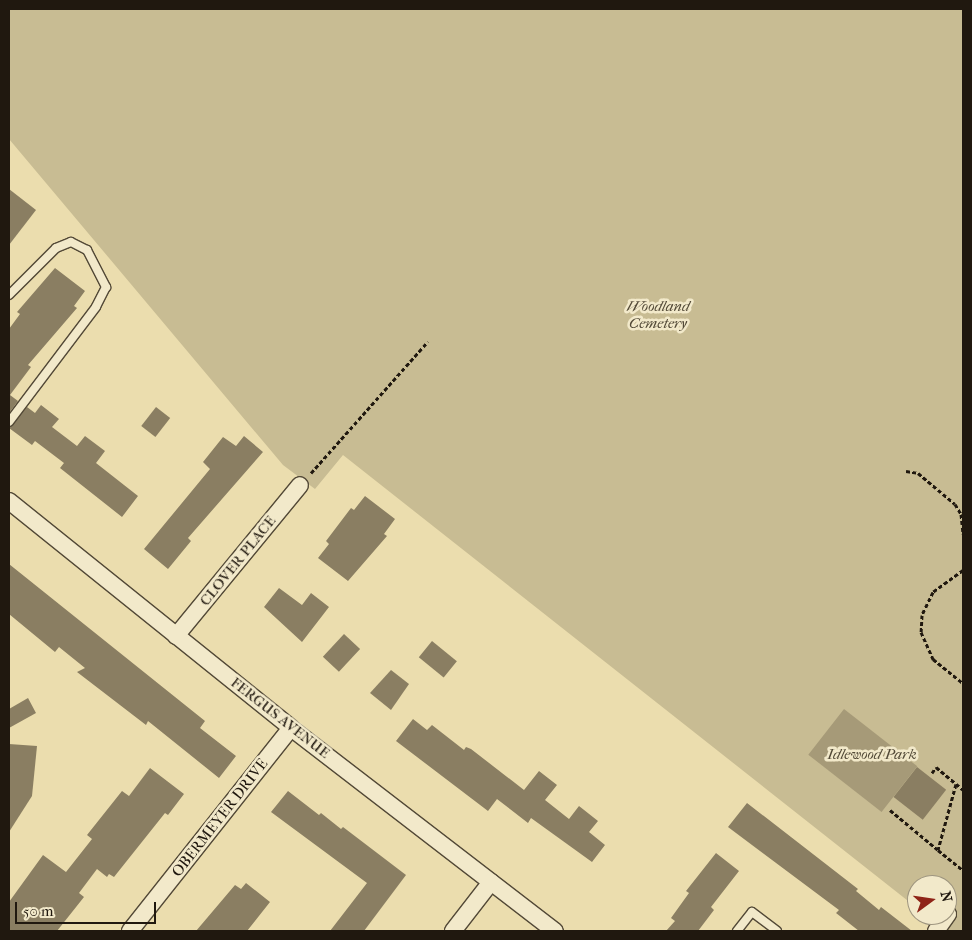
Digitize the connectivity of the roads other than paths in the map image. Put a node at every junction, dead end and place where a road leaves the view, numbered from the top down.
1 (9, 295) edge
2 (9, 422) edge
3 (300, 485) road end
4 (9, 501) edge
5 (176, 636) junction
6 (291, 728) junction
7 (491, 882) junction
8 (130, 931) edge
9 (453, 931) edge
10 (555, 931) edge
11 (737, 931) edge
12 (777, 931) edge

1 - 2 lane
3 - 5 street, CLOVER PLACE
4 - 5 street, FERGUS AVENUE
5 - 6 street, FERGUS AVENUE
6 - 7 street, FERGUS AVENUE
6 - 8 street, OBERMEYER DRIVE
7 - 9 street
7 - 10 street, FERGUS AVENUE
11 - 12 lane

